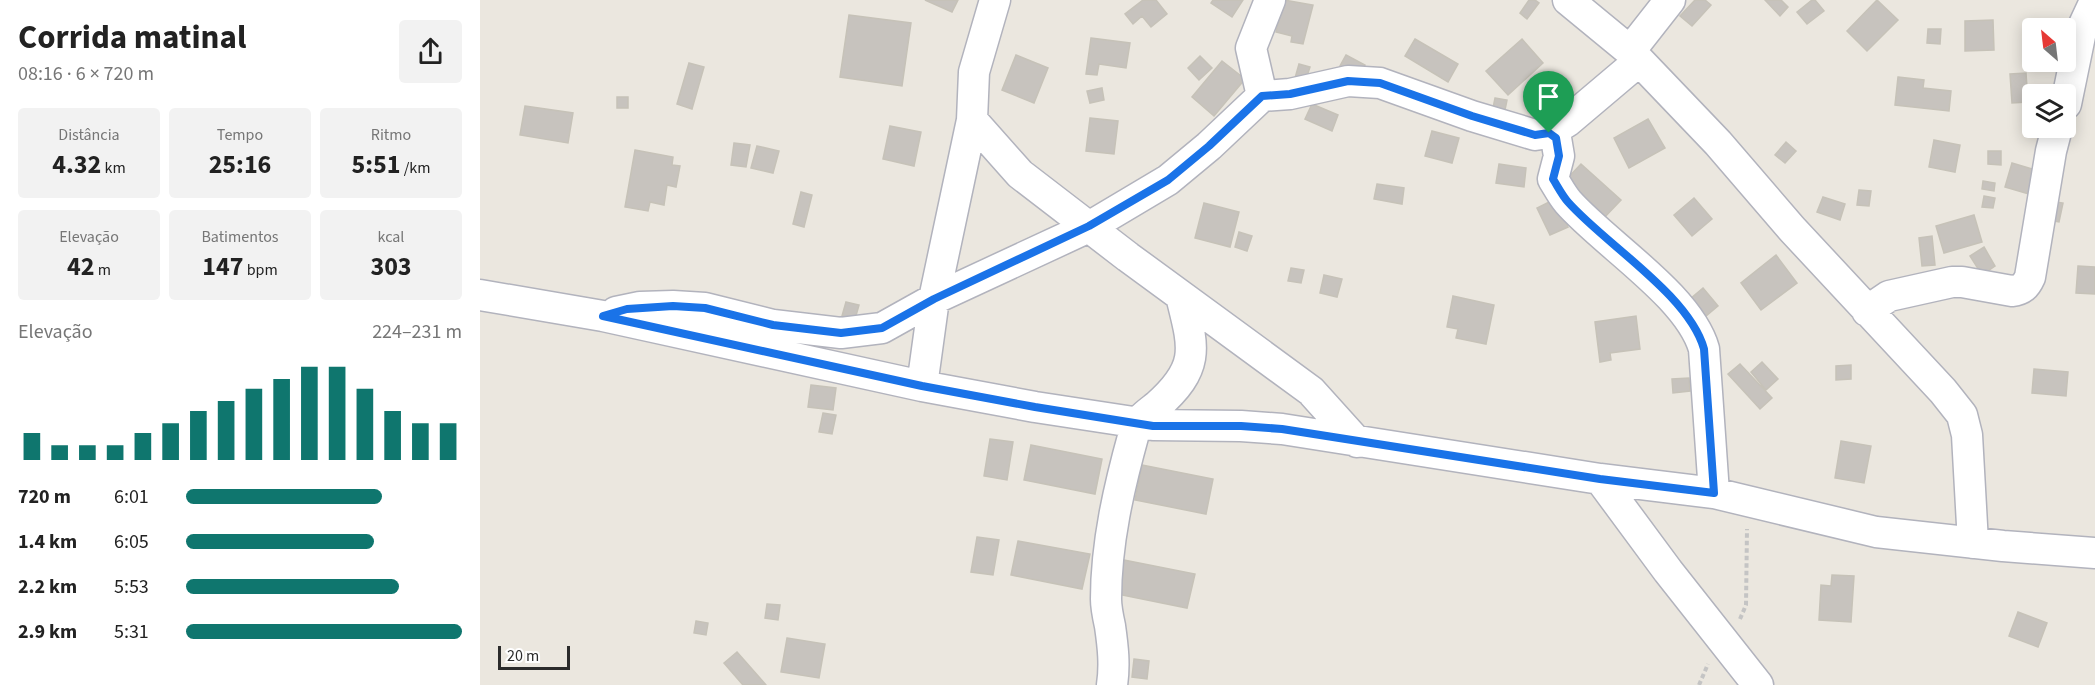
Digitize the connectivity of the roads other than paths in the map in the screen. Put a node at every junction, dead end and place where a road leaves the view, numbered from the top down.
1 (995, 0) edge
2 (1270, 0) edge
3 (1568, 0) edge
4 (1671, 0) edge
5 (2095, 1) edge
6 (1635, 56) junction
7 (2070, 84) edge
8 (1262, 96) junction
9 (972, 120) junction
10 (1549, 133) junction
11 (2054, 138) edge
12 (1089, 226) junction
13 (480, 295) edge
14 (1181, 296) junction
15 (934, 299) junction
16 (1867, 311) junction
17 (603, 316) junction
18 (922, 386) junction
19 (1136, 423) junction
20 (1357, 442) junction
21 (1600, 479) junction
22 (1714, 493) junction
23 (1973, 543) junction
24 (2083, 552) edge
25 (2095, 573) edge
26 (1112, 685) edge
27 (1758, 685) edge

1 - 9 street
2 - 8 street
3 - 6 street
4 - 6 street
5 - 7 street
6 - 10 street
6 - 16 street
8 - 10 street
8 - 12 street
9 - 12 street
9 - 15 street
10 - 22 street
11 - 16 street
12 - 14 street
12 - 15 street
13 - 17 street
14 - 19 street
14 - 20 street
15 - 17 street
15 - 18 street
16 - 23 street
17 - 18 street
18 - 19 street
19 - 20 street
19 - 26 street
20 - 21 street
21 - 22 street
21 - 27 street
22 - 23 street
23 - 24 street
24 - 25 street

